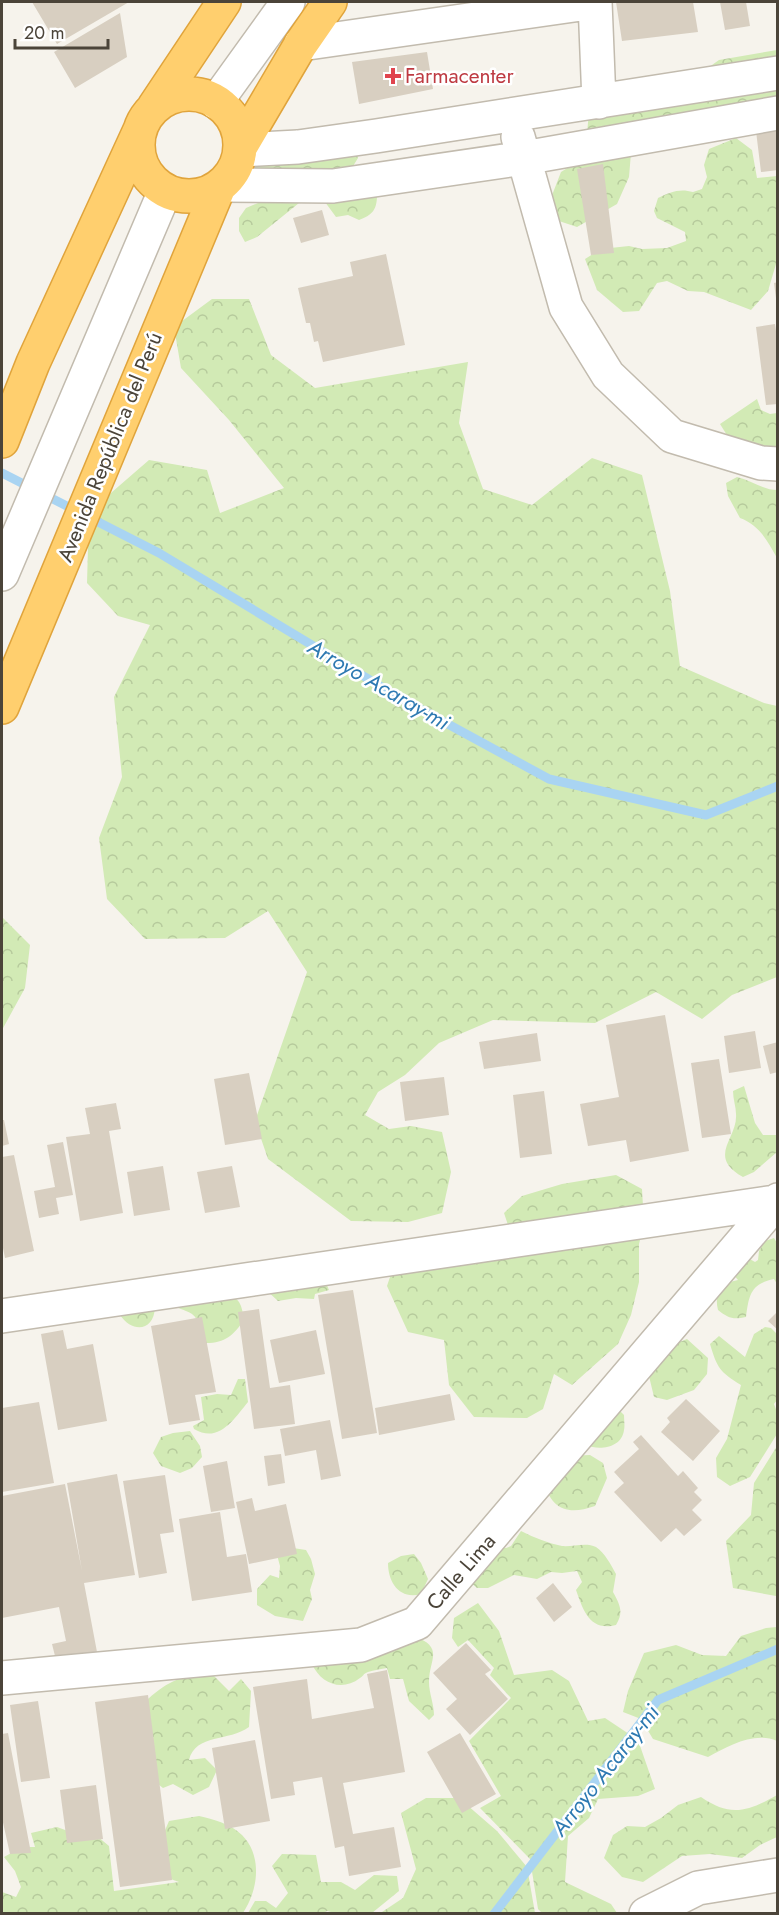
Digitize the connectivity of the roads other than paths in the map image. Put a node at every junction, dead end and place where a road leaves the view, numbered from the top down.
1 (224, 2) edge
2 (288, 2) edge
3 (330, 2) edge
4 (595, 2) edge
5 (301, 44) junction
6 (777, 73) edge
7 (216, 102) junction
8 (599, 102) junction
9 (777, 113) edge
10 (513, 115) junction
11 (147, 119) junction
12 (241, 148) junction
13 (524, 158) junction
14 (220, 186) junction
15 (165, 191) junction
16 (2, 441) edge
17 (777, 464) edge
18 (2, 574) edge
19 (2, 707) edge
20 (776, 1201) edge
21 (2, 1316) edge
22 (2, 1678) edge
23 (777, 1875) edge
24 (646, 1914) edge

1 - 11 highway
2 - 7 street
3 - 5 highway
4 - 5 street
4 - 8 street
5 - 12 highway
6 - 8 street
7 - 11 highway
7 - 12 highway
8 - 10 street
9 - 13 street
10 - 12 street
10 - 13 street
11 - 15 highway
11 - 16 highway
12 - 14 highway
13 - 14 street
13 - 17 street
14 - 15 highway
14 - 19 highway, Avenida República del Perú
15 - 18 street
20 - 21 street
20 - 22 street, Calle Lima
23 - 24 street

